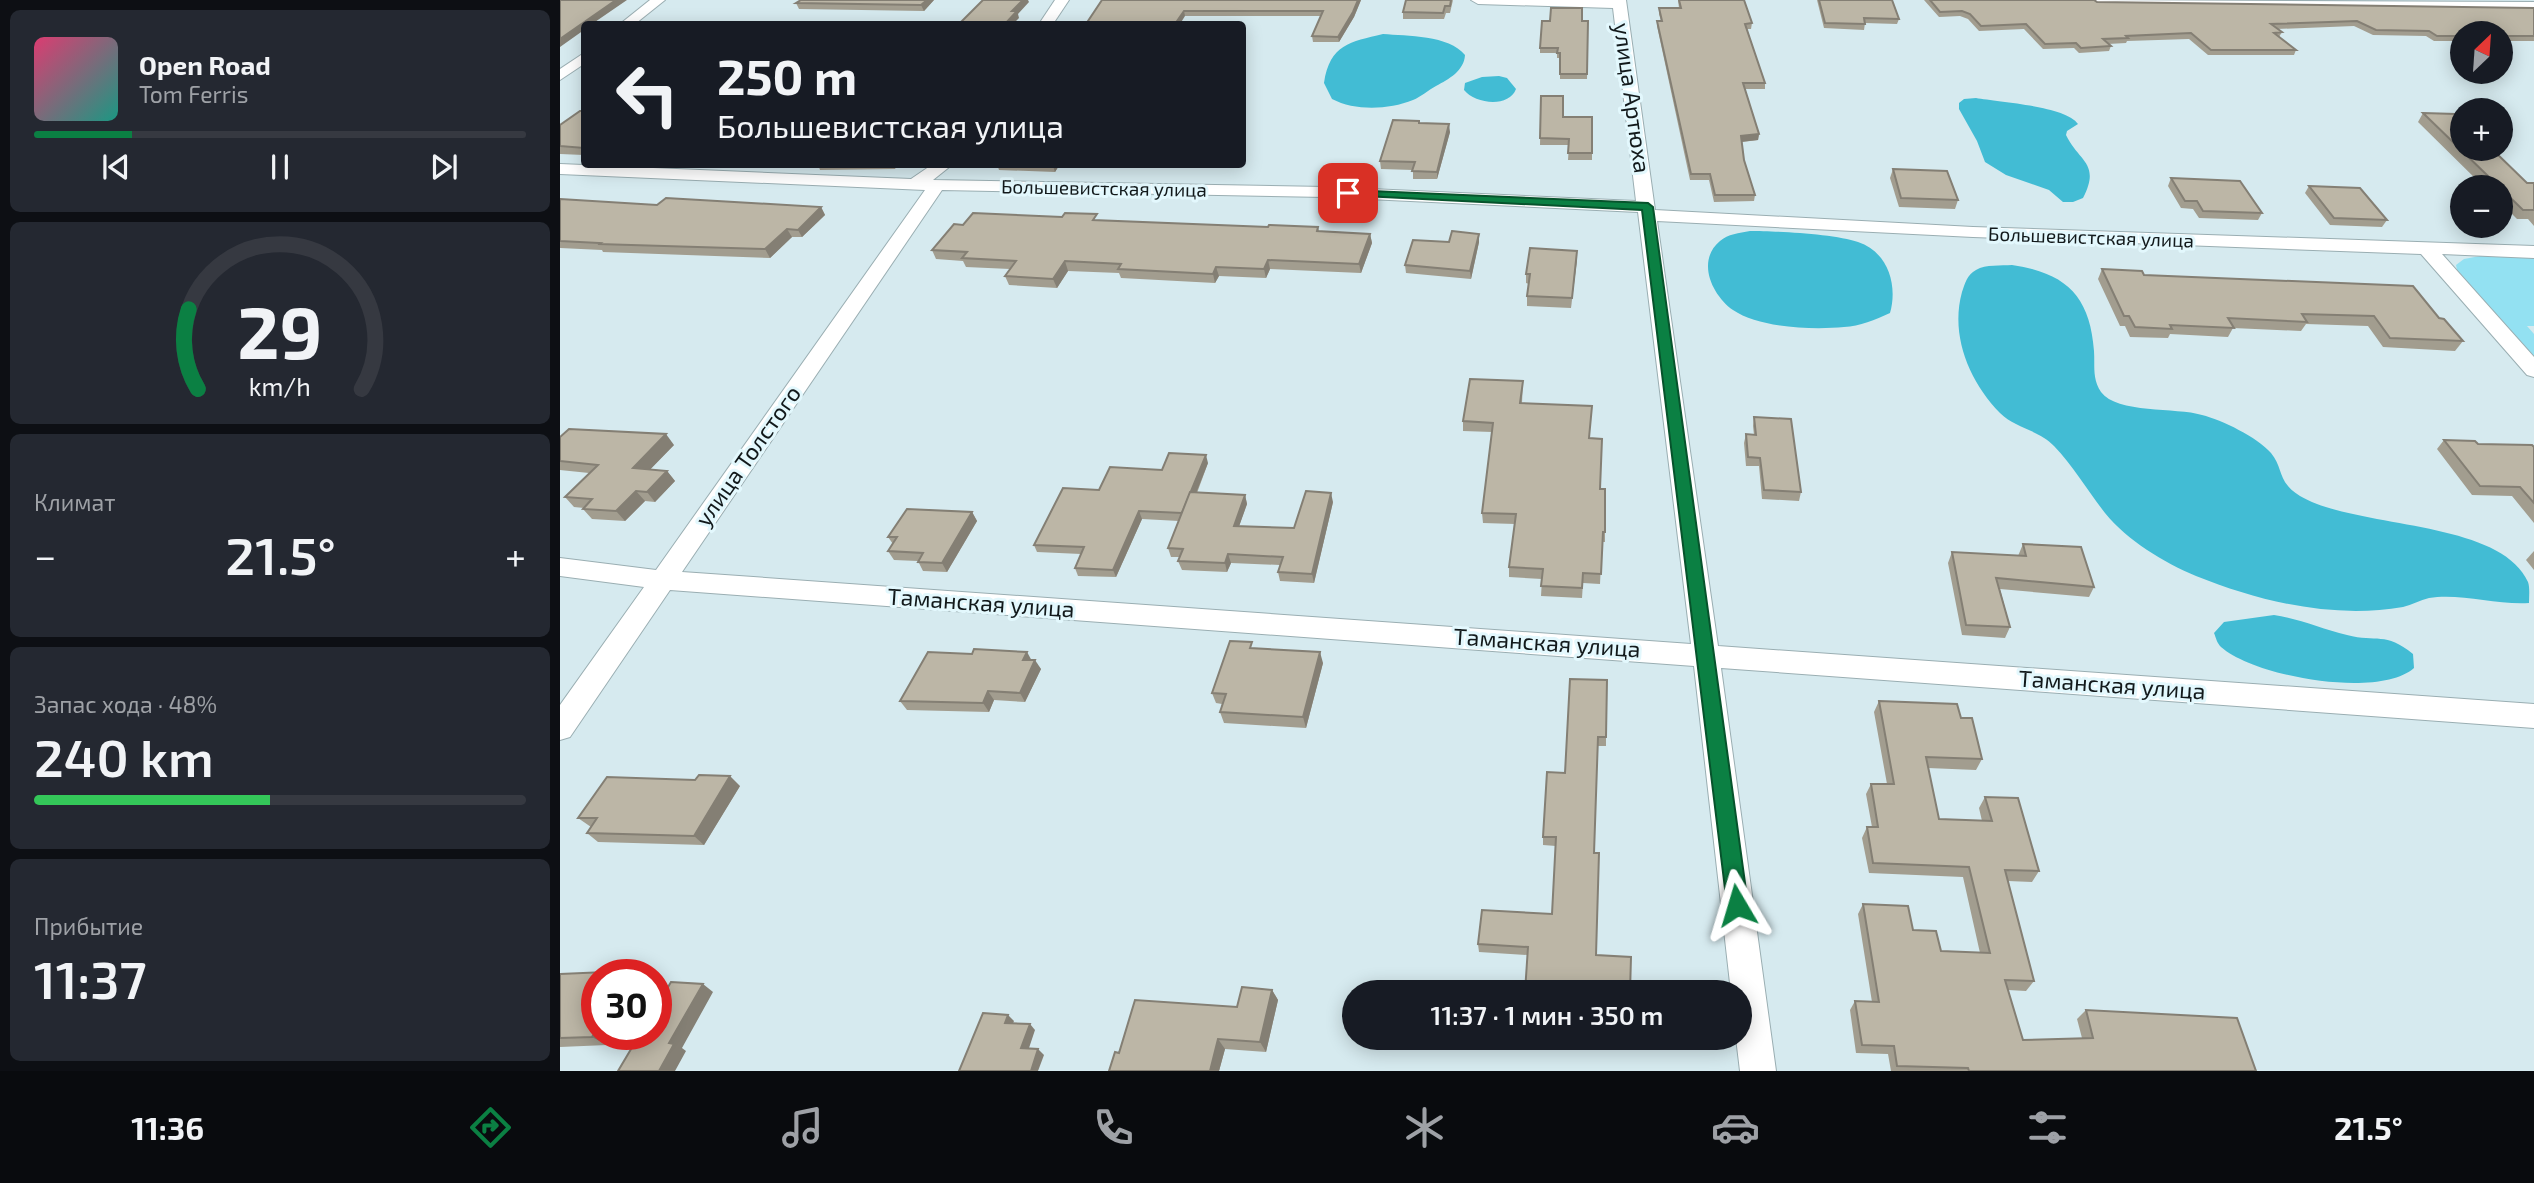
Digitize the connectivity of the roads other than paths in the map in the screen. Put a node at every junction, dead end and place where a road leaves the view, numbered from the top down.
1 (658, 0) edge
2 (1062, 0) edge
3 (1478, 0) edge
4 (2095, 0) edge
5 (1619, 2) edge
6 (2534, 6) edge
7 (631, 21) edge
8 (1048, 21) edge
9 (581, 59) edge
10 (560, 76) edge
11 (942, 168) edge
12 (560, 169) edge
13 (926, 185) junction
14 (1648, 211) junction
15 (2427, 249) junction
16 (2534, 252) edge
17 (2534, 370) edge
18 (560, 567) edge
19 (662, 580) junction
20 (1707, 655) junction
21 (2534, 716) edge
22 (560, 728) edge
23 (1758, 1071) edge

1 - 7 street
2 - 8 street
3 - 5 street
4 - 6 street
5 - 14 street, улица Артюха
9 - 10 street
11 - 13 street, улица Толстого
12 - 13 street, Большевистская улица
13 - 14 street, Большевистская улица
13 - 19 street, улица Толстого
14 - 15 street, Большевистская улица
14 - 20 street, улица Артюха
15 - 16 street, Большевистская улица
15 - 17 street
18 - 19 street, Таманская улица
19 - 20 street, Таманская улица
19 - 22 street, улица Толстого
20 - 21 street, Таманская улица
20 - 23 street, улица Артюха

